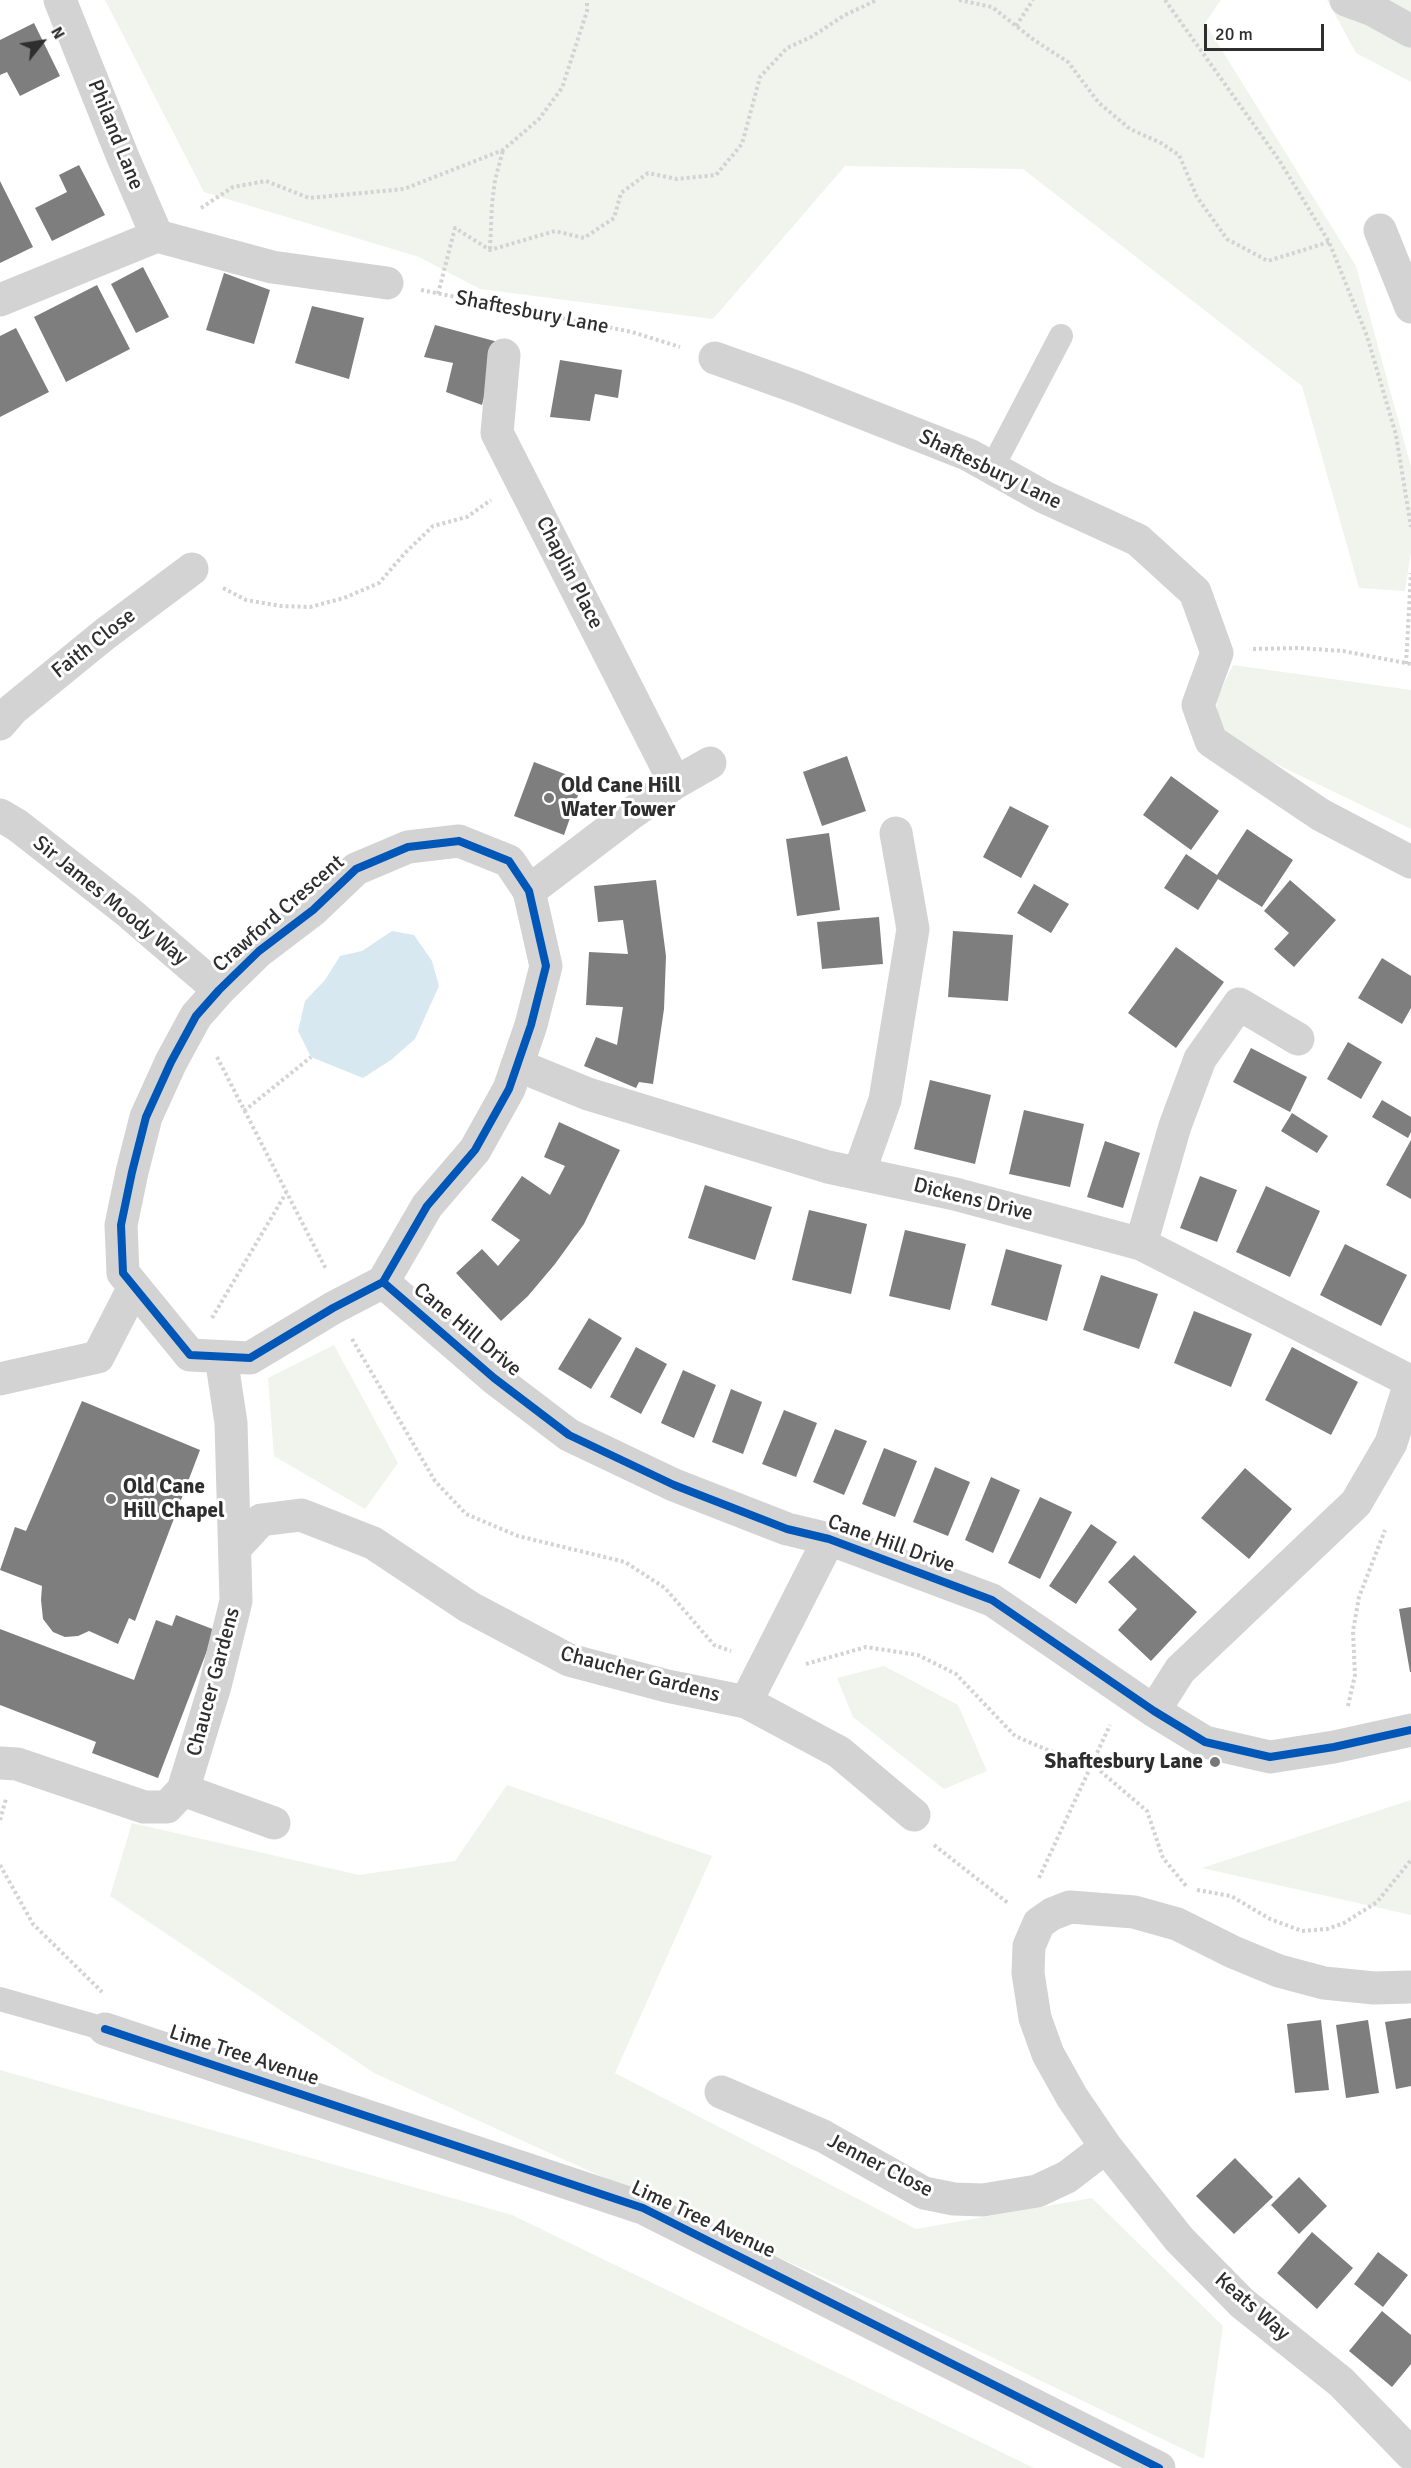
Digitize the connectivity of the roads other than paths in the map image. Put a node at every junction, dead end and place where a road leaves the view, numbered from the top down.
1 (60, 0) edge
2 (1346, 0) edge
3 (1411, 31) edge
4 (1380, 230) dead end
5 (157, 236) junction
6 (387, 283) road end
7 (0, 300) edge
8 (1411, 307) edge
9 (1061, 336) dead end
10 (504, 355) dead end
11 (715, 358) road end
12 (992, 468) junction
13 (192, 569) road end
14 (0, 724) edge
15 (710, 763) dead end
16 (675, 783) junction
17 (0, 815) edge
18 (896, 833) dead end
19 (1411, 862) edge
20 (529, 891) junction
21 (219, 990) junction
22 (1298, 1039) dead end
23 (517, 1065) junction
24 (860, 1173) junction
25 (1141, 1244) junction
26 (383, 1282) junction
27 (134, 1287) junction
28 (206, 1356) junction
29 (0, 1378) edge
30 (1411, 1380) edge
31 (830, 1539) junction
32 (235, 1548) junction
33 (746, 1702) junction
34 (1154, 1711) junction
35 (1411, 1730) edge
36 (0, 1763) edge
37 (183, 1790) junction
38 (914, 1815) road end
39 (274, 1822) dead end
40 (1411, 1987) edge
41 (0, 1999) edge
42 (105, 2029) joint
43 (721, 2092) dead end
44 (1106, 2147) junction
45 (1405, 2435) edge
46 (1159, 2468) edge

1 - 5 street, Philand Lane
2 - 3 street
4 - 8 street
5 - 6 street
5 - 7 street
9 - 12 lane
10 - 16 street, Chaplin Place
11 - 12 street, Shaftesbury Lane
12 - 19 street, Shaftesbury Lane
13 - 14 street, Faith Close
15 - 16 street
16 - 20 street
17 - 21 street, Sir James Moody Way
18 - 24 street
20 - 21 street, Crawford Crescent
20 - 23 street, Crawford Crescent
21 - 27 street, Crawford Crescent
22 - 25 street
23 - 24 street, Dickens Drive
23 - 26 street, Crawford Crescent
24 - 25 street, Dickens Drive
25 - 30 street, Dickens Drive
26 - 28 street
26 - 31 street, Cane Hill Drive
27 - 28 street, Crawford Crescent
27 - 29 street
28 - 32 street, Chaucer Gardens
30 - 34 street
31 - 33 street
31 - 34 street, Cane Hill Drive
32 - 33 street, Chaucher Gardens
32 - 37 street, Chaucer Gardens
33 - 38 street, Chaucher Gardens
34 - 35 street, Cane Hill Drive
36 - 37 street
37 - 39 street
40 - 44 street, Keats Way
41 - 42 lane
42 - 46 street, Lime Tree Avenue
43 - 44 street, Jenner Close
44 - 45 street, Keats Way

